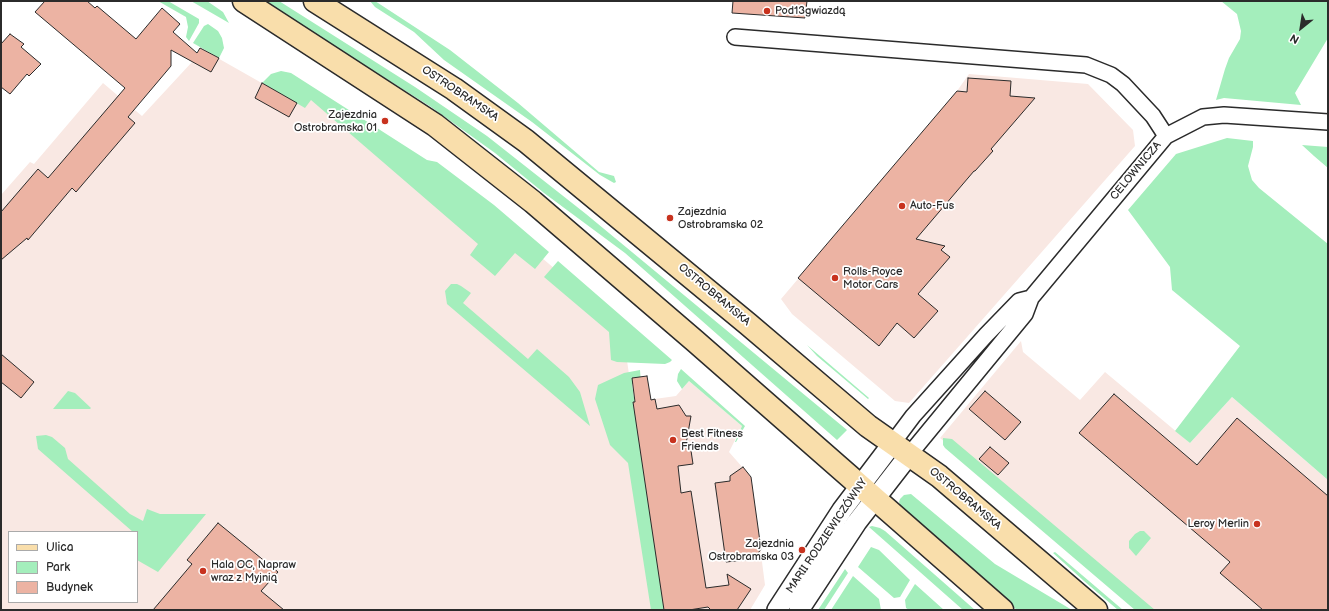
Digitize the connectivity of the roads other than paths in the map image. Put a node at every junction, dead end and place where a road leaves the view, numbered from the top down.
1 (244, 1) edge
2 (315, 1) edge
3 (735, 37) dead end
4 (1328, 122) edge
5 (1166, 136) junction
6 (1030, 298) junction
7 (901, 449) junction
8 (867, 492) junction
9 (777, 610) edge
10 (799, 610) edge
11 (1002, 610) edge
12 (1096, 610) edge

1 - 8 main road
2 - 7 main road, OSTROBRAMSKA
3 - 5 street
4 - 5 street, CELOWNICZA
5 - 6 street, CELOWNICZA
6 - 7 street, CELOWNICZA
6 - 7 street, CELOWNICZA
7 - 8 street, MARII RODZIEWICZÓWNY
7 - 12 main road, OSTROBRAMSKA
8 - 9 street, MARII RODZIEWICZÓWNY
8 - 10 street, MARII RODZIEWICZÓWNY
8 - 11 main road

